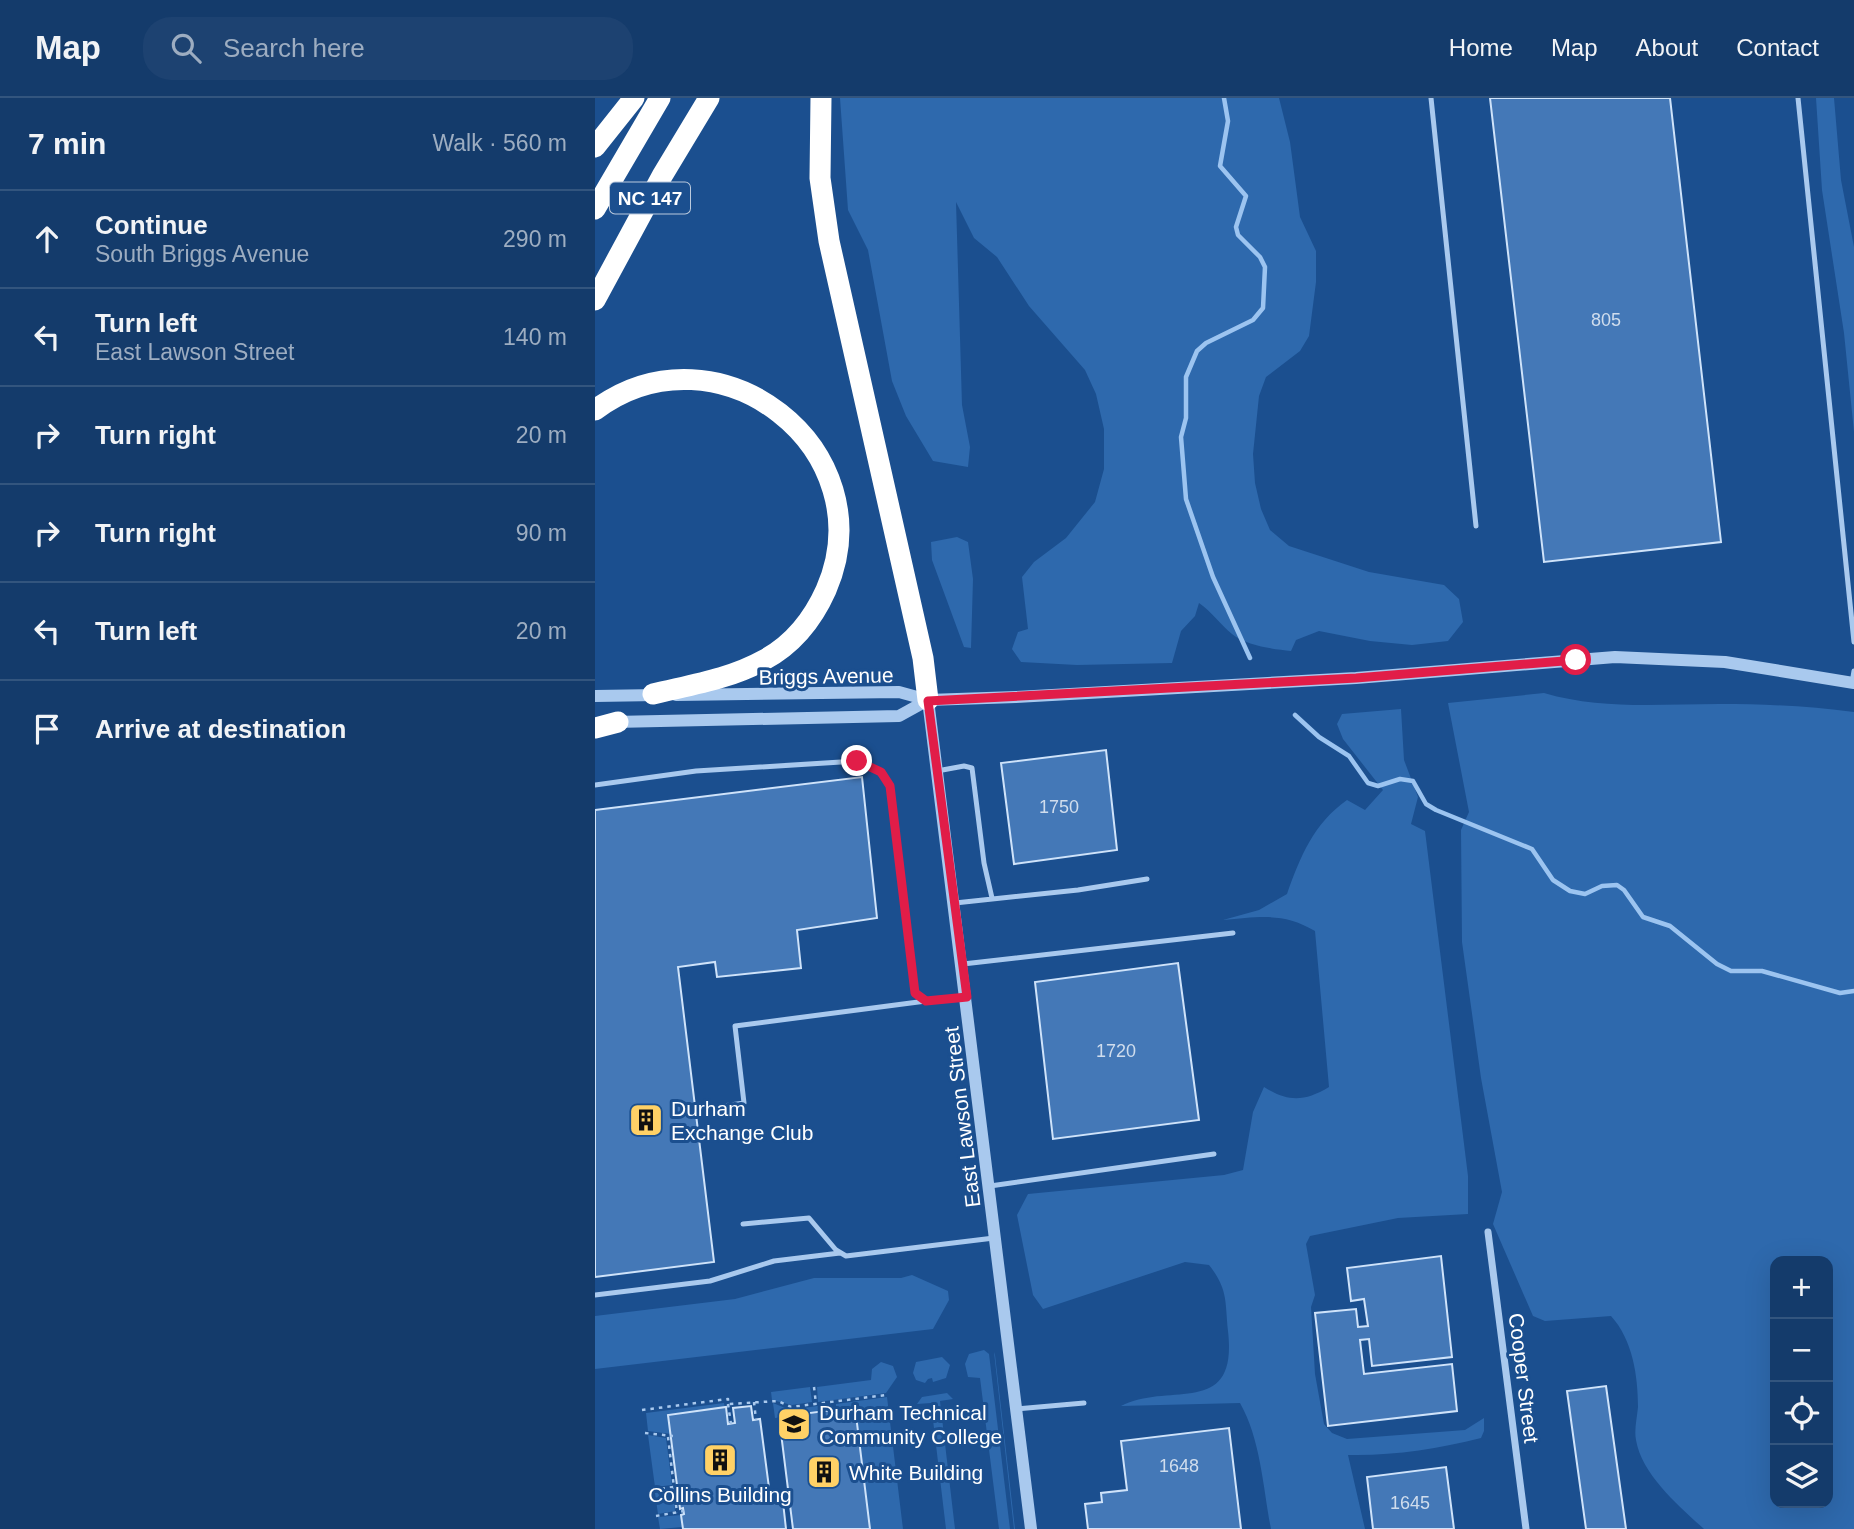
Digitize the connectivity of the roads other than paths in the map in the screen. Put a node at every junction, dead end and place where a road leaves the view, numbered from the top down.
1 (635, 98) edge
2 (660, 98) edge
3 (709, 98) edge
4 (821, 98) edge
5 (1431, 98) edge
6 (1798, 98) edge
7 (595, 146) edge
8 (595, 209) edge
9 (595, 300) edge
10 (595, 411) edge
11 (1476, 526) dead end
12 (1854, 642) edge
13 (1853, 679) edge
14 (653, 694) junction
15 (595, 696) edge
16 (928, 701) junction
17 (595, 721) edge
18 (618, 722) junction
19 (595, 728) edge
20 (937, 771) junction
21 (595, 785) edge
22 (1147, 879) dead end
23 (992, 898) junction
24 (955, 903) junction
25 (1233, 933) dead end
26 (963, 964) junction
27 (967, 997) junction
28 (926, 1001) junction
29 (710, 1108) dead end
30 (1214, 1154) dead end
31 (990, 1186) junction
32 (743, 1224) dead end
33 (1488, 1232) dead end
34 (996, 1237) junction
35 (841, 1253) junction
36 (595, 1295) edge
37 (1084, 1404) dead end
38 (1016, 1409) junction
39 (1031, 1529) edge
40 (1526, 1529) edge

1 - 7 highway
2 - 8 highway, NC 147
3 - 9 highway, NC 147
4 - 16 highway
5 - 11 lane
6 - 12 lane
10 - 14 highway
13 - 16 street
14 - 15 street, Briggs Avenue
14 - 16 street, Briggs Avenue
16 - 18 street, Briggs Avenue
16 - 20 street, East Lawson Street
17 - 18 street, Briggs Avenue
18 - 19 highway
20 - 23 lane
20 - 24 street, East Lawson Street
21 - 28 lane
22 - 23 lane
23 - 24 lane
24 - 26 street, East Lawson Street
25 - 26 lane
26 - 27 street, East Lawson Street
27 - 28 lane
27 - 31 street, East Lawson Street
28 - 29 lane
30 - 31 lane
31 - 34 street, East Lawson Street
32 - 35 lane
33 - 40 street, Cooper Street
34 - 35 lane
34 - 38 street, East Lawson Street
35 - 36 lane
37 - 38 lane
38 - 39 street, East Lawson Street

